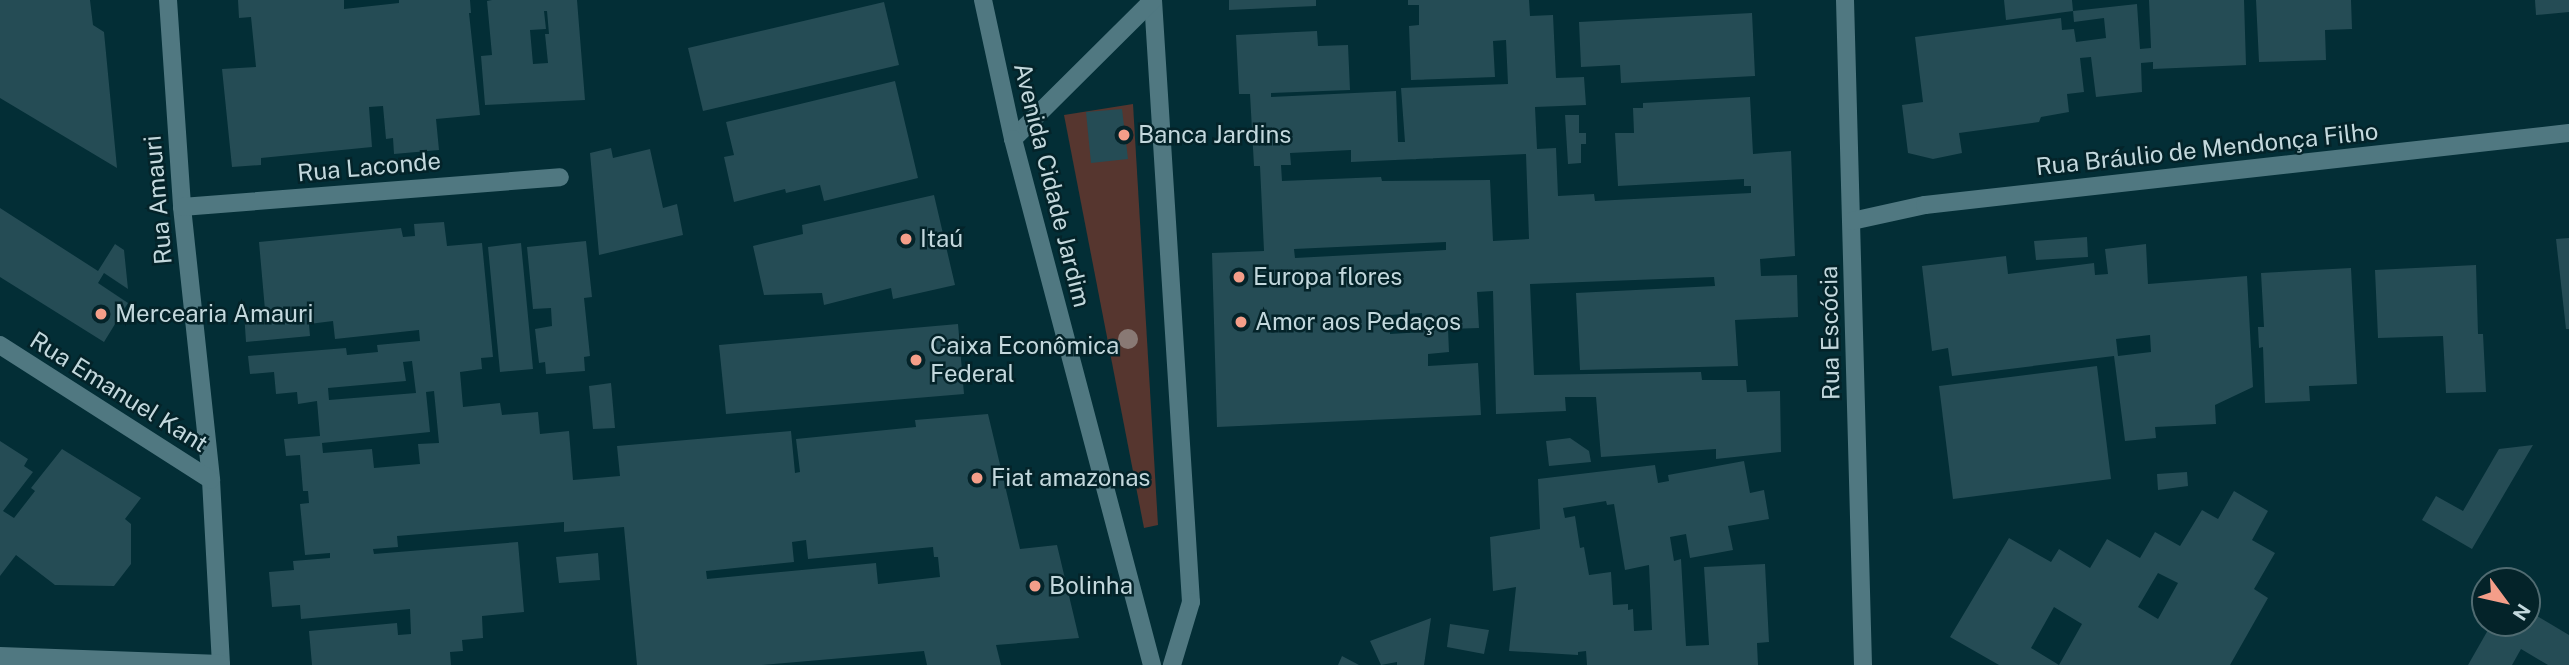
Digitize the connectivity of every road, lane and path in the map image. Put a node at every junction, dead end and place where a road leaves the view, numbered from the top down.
1 (168, 0) edge
2 (983, 0) edge
3 (1153, 0) edge
4 (1845, 0) edge
5 (2569, 133) edge
6 (1013, 139) junction
7 (560, 177) dead end
8 (182, 207) junction
9 (1852, 221) junction
10 (0, 345) edge
11 (211, 480) junction
12 (0, 656) edge
13 (221, 665) edge
14 (1152, 665) edge
15 (1172, 665) edge
16 (1863, 665) edge

1 - 8 street, Rua Amauri
2 - 6 street, Avenida Cidade Jardim
3 - 6 street
3 - 15 street
4 - 9 street, Rua Escócia
5 - 9 street, Rua Bráulio de Mendonça Filho
6 - 14 street, Avenida Cidade Jardim
7 - 8 street, Rua Laconde
8 - 11 street, Rua Amauri
9 - 16 street, Rua Escócia
10 - 11 street, Rua Emanuel Kant
11 - 13 street, Rua Amauri
12 - 13 street

